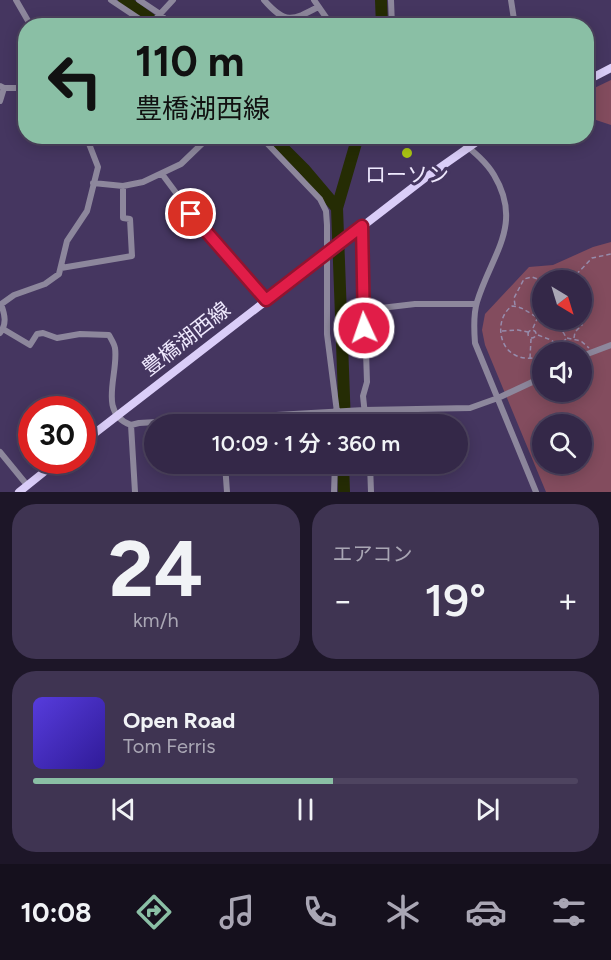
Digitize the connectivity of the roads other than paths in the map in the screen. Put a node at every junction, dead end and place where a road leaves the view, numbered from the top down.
1 (16, 0) edge
2 (111, 0) edge
3 (139, 0) edge
4 (173, 0) edge
5 (264, 0) edge
6 (314, 0) edge
7 (391, 0) edge
8 (511, 0) edge
9 (318, 7) junction
10 (159, 15) junction
11 (26, 18) edge
12 (139, 18) edge
13 (156, 18) edge
14 (163, 18) edge
15 (284, 18) edge
16 (296, 18) edge
17 (326, 18) edge
18 (392, 18) edge
19 (514, 18) edge
20 (611, 68) edge
21 (594, 77) edge
22 (2, 87) edge
23 (18, 88) edge
24 (0, 101) edge
25 (89, 144) edge
26 (202, 144) edge
27 (268, 144) edge
28 (464, 144) edge
29 (473, 144) edge
30 (468, 147) junction
31 (162, 174) junction
32 (93, 183) junction
33 (123, 186) junction
34 (358, 229) junction
35 (330, 251) junction
36 (61, 268) junction
37 (266, 300) junction
38 (476, 304) junction
39 (1, 305) edge
40 (364, 310) junction
41 (1, 331) edge
42 (611, 345) edge
43 (592, 351) edge
44 (532, 382) edge
45 (498, 399) junction
46 (362, 411) junction
47 (337, 412) junction
48 (314, 414) edge
49 (363, 414) edge
50 (116, 417) junction
51 (144, 423) edge
52 (131, 425) junction
53 (96, 432) edge
54 (0, 452) edge
55 (41, 474) edge
56 (226, 474) edge
57 (335, 474) edge
58 (370, 474) edge
59 (27, 485) junction
60 (19, 492) edge
61 (135, 492) edge
62 (227, 492) edge
63 (334, 492) edge
64 (371, 492) edge
65 (536, 492) edge

1 - 11 street
2 - 12 street
3 - 10 street
4 - 10 street
5 - 15 street
6 - 9 street
7 - 18 street
8 - 19 street
9 - 16 street
9 - 17 street
10 - 13 street
10 - 14 street
20 - 21 main road
22 - 23 street
22 - 24 street
25 - 32 street
26 - 31 street
27 - 35 street
28 - 30 street
29 - 30 main road, 豊橋湖西線
30 - 34 main road, 豊橋湖西線
30 - 38 street
31 - 33 street
31 - 37 street
32 - 33 street
32 - 36 street
33 - 36 street
34 - 35 main road, 豊橋湖西線
34 - 40 street
35 - 37 main road, 豊橋湖西線
35 - 47 street
36 - 39 street
37 - 50 main road, 豊橋湖西線
38 - 40 street
38 - 45 street
39 - 41 street
40 - 46 street
41 - 50 street
42 - 43 street
44 - 45 street
45 - 46 street
45 - 65 street
46 - 47 street
46 - 49 street
47 - 48 street
50 - 52 street
50 - 53 main road, 豊橋湖西線
51 - 52 street
52 - 61 street
54 - 59 street
55 - 59 main road
56 - 62 street
57 - 63 street
58 - 64 street
59 - 60 main road

